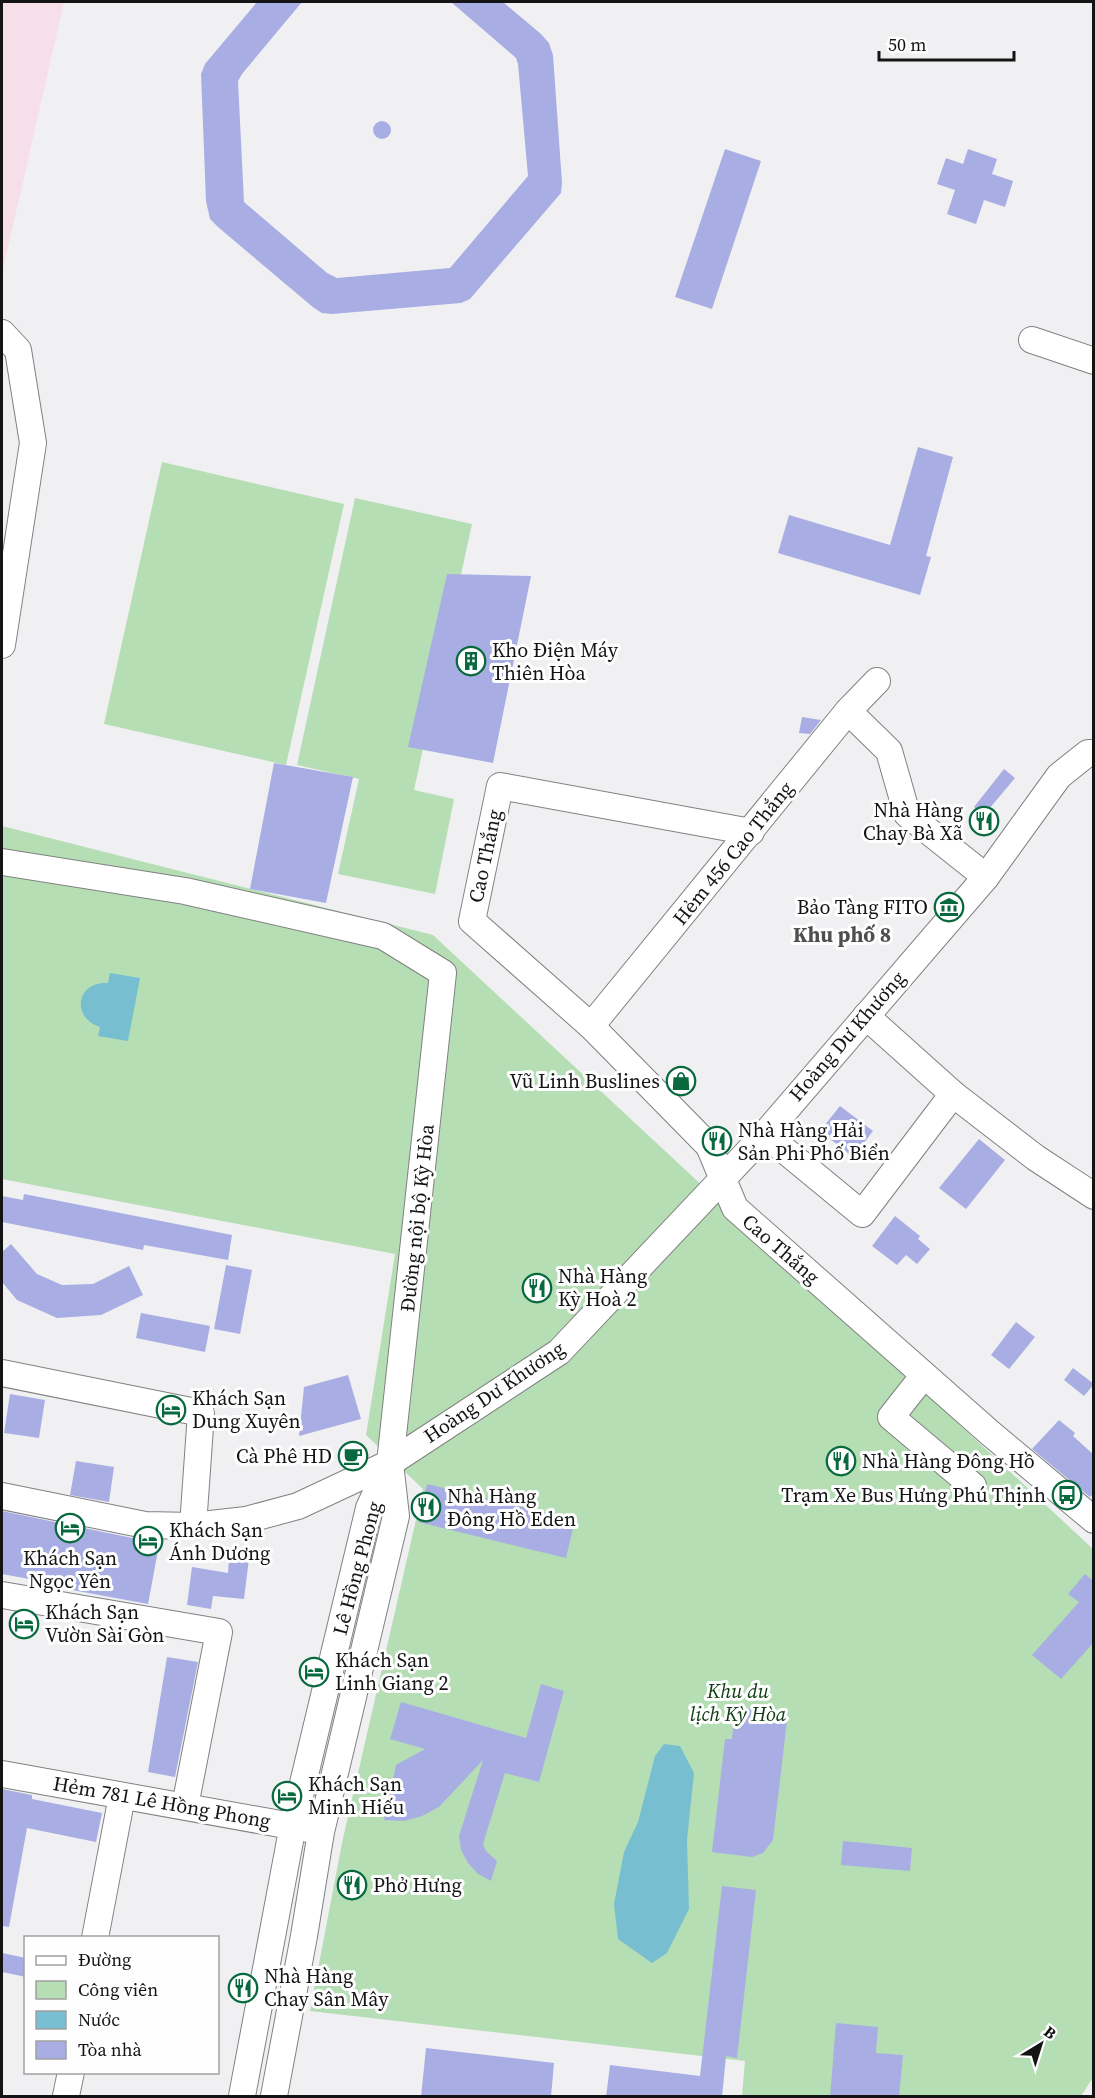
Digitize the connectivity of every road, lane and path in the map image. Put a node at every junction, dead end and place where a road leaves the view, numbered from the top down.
1 (1032, 340) dead end
2 (10, 342) edge
3 (1094, 361) edge
4 (2, 645) edge
5 (877, 681) dead end
6 (848, 711) junction
7 (1094, 753) edge
8 (751, 832) junction
9 (2, 862) edge
10 (986, 877) junction
11 (866, 1016) junction
12 (591, 1026) junction
13 (954, 1094) junction
14 (765, 1134) junction
15 (722, 1179) junction
16 (1094, 1196) edge
17 (2, 1373) edge
18 (924, 1375) junction
19 (390, 1463) junction
20 (973, 1486) dead end
21 (2, 1496) edge
22 (1094, 1520) edge
23 (193, 1526) junction
24 (2, 1595) edge
25 (2, 1774) edge
26 (122, 1796) junction
27 (185, 1806) junction
28 (293, 1826) junction
29 (321, 1832) junction
30 (96, 1936) edge
31 (71, 2074) edge
32 (66, 2097) edge
33 (242, 2097) edge
34 (274, 2097) edge

1 - 3 street
2 - 4 street
5 - 6 street, Hẻm 456 Cao Thắng
6 - 8 street, Hẻm 456 Cao Thắng
6 - 10 street
7 - 10 street, Hoàng Dư Khương
8 - 12 street, Hẻm 456 Cao Thắng
8 - 12 street, Cao Thắng
9 - 19 street, Đường nội bộ Kỳ Hòa
10 - 11 street, Hoàng Dư Khương
11 - 13 street
11 - 14 street, Hoàng Dư Khương
12 - 15 street, Cao Thắng
13 - 14 street
13 - 16 street
14 - 15 street, Hoàng Dư Khương
15 - 18 street, Cao Thắng
15 - 19 street, Hoàng Dư Khương
17 - 23 street
18 - 20 street
18 - 22 street, Cao Thắng
19 - 23 street, Hoàng Dư Khương
19 - 28 street, Lê Hồng Phong
19 - 29 street, Lê Hồng Phong
21 - 23 street, Hoàng Dư Khương
24 - 27 street
25 - 26 street, Hẻm 781 Lê Hồng Phong
26 - 27 street, Hẻm 781 Lê Hồng Phong
26 - 30 street
27 - 28 street, Hẻm 781 Lê Hồng Phong
28 - 29 street, Hẻm 781 Lê Hồng Phong
28 - 33 street, Lê Hồng Phong
29 - 34 street, Lê Hồng Phong
31 - 32 street

